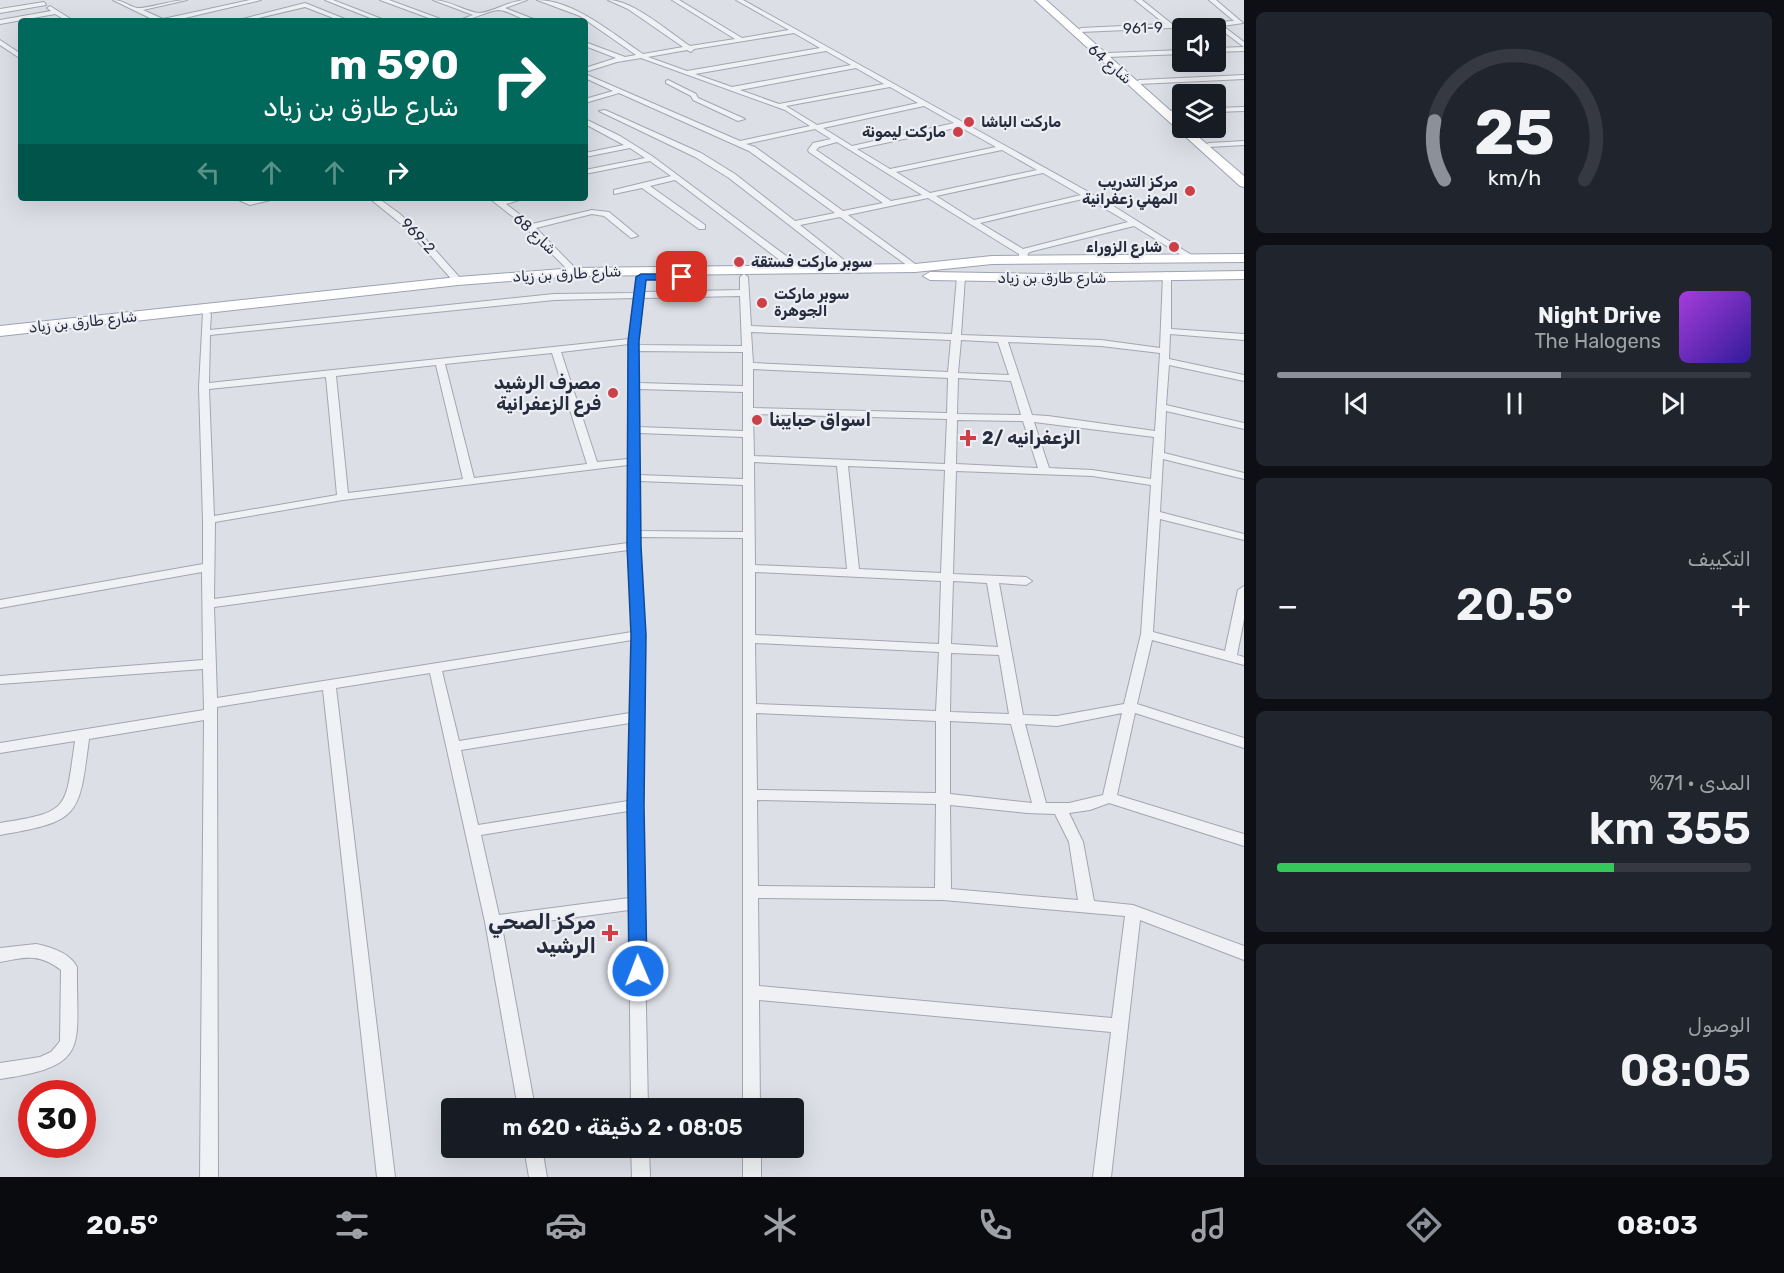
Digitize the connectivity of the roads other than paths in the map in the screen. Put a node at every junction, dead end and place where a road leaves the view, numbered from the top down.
1 (116, 0) edge
2 (184, 0) edge
3 (258, 0) edge
4 (291, 0) edge
5 (328, 0) edge
6 (383, 0) edge
7 (436, 0) edge
8 (492, 0) edge
9 (524, 0) edge
10 (540, 0) edge
11 (611, 0) edge
12 (675, 0) edge
13 (739, 0) edge
14 (1040, 0) edge
15 (1049, 0) edge
16 (1138, 0) edge
17 (1212, 0) edge
18 (0, 1) edge
19 (42, 2) edge
20 (305, 5) junction
21 (510, 6) junction
22 (501, 9) junction
23 (9, 10) junction
24 (137, 10) junction
25 (0, 11) edge
26 (56, 12) junction
27 (481, 15) junction
28 (335, 17) junction
29 (35, 18) edge
30 (66, 18) edge
31 (156, 18) edge
32 (177, 18) edge
33 (251, 18) edge
34 (331, 18) edge
35 (338, 18) edge
36 (376, 18) edge
37 (434, 18) edge
38 (470, 18) edge
39 (491, 18) dead end
40 (527, 18) edge
41 (586, 18) edge
42 (588, 19) edge
43 (18, 20) edge
44 (0, 22) edge
45 (1226, 24) edge
46 (1171, 26) joint
47 (1081, 30) junction
48 (796, 32) junction
49 (1226, 32) edge
50 (743, 40) junction
51 (0, 42) edge
52 (588, 45) edge
53 (1244, 47) edge
54 (827, 49) junction
55 (1226, 49) edge
56 (691, 50) junction
57 (1172, 52) edge
58 (18, 55) edge
59 (1108, 55) junction
60 (645, 58) junction
61 (626, 59) junction
62 (858, 66) junction
63 (588, 69) edge
64 (685, 73) junction
65 (588, 77) edge
66 (1244, 77) edge
67 (596, 81) junction
68 (668, 82) dead end
69 (1139, 82) junction
70 (588, 83) edge
71 (891, 85) junction
72 (728, 88) junction
73 (619, 91) junction
74 (716, 91) dead end
75 (706, 94) dead end
76 (696, 97) junction
77 (588, 100) edge
78 (925, 104) junction
79 (777, 106) junction
80 (1172, 107) edge
81 (1244, 109) edge
82 (1226, 110) edge
83 (603, 111) dead end
84 (741, 118) dead end
85 (1172, 118) edge
86 (588, 122) edge
87 (962, 124) junction
88 (815, 126) junction
89 (599, 128) junction
90 (588, 130) edge
91 (1194, 138) edge
92 (1202, 138) edge
93 (838, 140) junction
94 (740, 143) junction
95 (1244, 143) edge
96 (1209, 144) junction
97 (630, 146) junction
98 (851, 148) junction
99 (1003, 148) junction
100 (588, 154) edge
101 (651, 159) junction
102 (588, 171) edge
103 (889, 171) junction
104 (1044, 171) junction
105 (1244, 175) edge
106 (677, 177) junction
107 (1244, 183) edge
108 (643, 185) junction
109 (617, 192) dead end
110 (1088, 195) junction
111 (930, 196) junction
112 (245, 201) edge
113 (260, 201) edge
114 (378, 201) edge
115 (497, 201) edge
116 (890, 204) junction
117 (842, 214) junction
118 (974, 222) junction
119 (1135, 223) junction
120 (795, 224) junction
121 (530, 227) junction
122 (702, 227) dead end
123 (634, 236) dead end
124 (1023, 257) junction
125 (1194, 259) junction
126 (1244, 260) edge
127 (915, 267) junction
128 (850, 268) junction
129 (797, 269) junction
130 (1244, 270) edge
131 (575, 272) junction
132 (892, 275) junction
133 (1167, 275) junction
134 (1244, 275) edge
135 (641, 277) junction
136 (744, 277) junction
137 (961, 277) junction
138 (458, 281) junction
139 (745, 293) junction
140 (639, 295) junction
141 (206, 314) junction
142 (747, 328) junction
143 (0, 332) edge
144 (1167, 332) junction
145 (205, 333) junction
146 (958, 336) junction
147 (0, 338) edge
148 (1002, 338) junction
149 (1244, 338) edge
150 (633, 344) junction
151 (747, 349) junction
152 (556, 350) junction
153 (1165, 356) junction
154 (440, 362) junction
155 (748, 366) junction
156 (331, 375) junction
157 (953, 376) junction
158 (1013, 378) junction
159 (1244, 378) edge
160 (633, 386) junction
161 (204, 387) junction
162 (748, 389) junction
163 (1162, 407) junction
164 (748, 411) junction
165 (954, 418) junction
166 (1026, 420) junction
167 (1244, 426) edge
168 (634, 430) junction
169 (748, 434) junction
170 (1160, 435) junction
171 (1159, 455) junction
172 (749, 459) junction
173 (634, 461) junction
174 (842, 462) junction
175 (593, 465) junction
176 (952, 466) junction
177 (1044, 471) junction
178 (1244, 476) edge
179 (634, 478) junction
180 (469, 481) junction
181 (748, 482) junction
182 (1157, 483) junction
183 (343, 497) junction
184 (1155, 514) junction
185 (209, 520) junction
186 (749, 535) junction
187 (1244, 537) edge
188 (634, 540) junction
189 (208, 567) junction
190 (749, 568) junction
191 (853, 572) junction
192 (948, 577) junction
193 (992, 580) junction
194 (1026, 581) dead end
195 (1244, 590) edge
196 (0, 604) edge
197 (208, 604) junction
198 (1147, 634) junction
199 (638, 635) junction
200 (749, 639) junction
201 (947, 649) junction
202 (1004, 651) junction
203 (1230, 657) junction
204 (1244, 661) edge
205 (209, 664) junction
206 (435, 667) junction
207 (0, 680) edge
208 (329, 685) junction
209 (1131, 707) junction
210 (749, 708) junction
211 (211, 709) junction
212 (943, 715) junction
213 (636, 717) junction
214 (1017, 720) junction
215 (82, 737) junction
216 (1244, 743) edge
217 (455, 746) junction
218 (0, 748) edge
219 (749, 795) junction
220 (1109, 798) junction
221 (943, 799) junction
222 (635, 806) junction
223 (1040, 807) junction
224 (1060, 809) junction
225 (0, 829) edge
226 (472, 831) junction
227 (1244, 840) edge
228 (750, 892) junction
229 (943, 894) junction
230 (637, 903) junction
231 (1087, 907) junction
232 (1133, 911) junction
233 (493, 922) junction
234 (1244, 953) edge
235 (0, 955) edge
236 (750, 992) junction
237 (1120, 1026) junction
238 (0, 1071) edge
239 (524, 1098) edge
240 (640, 1098) edge
241 (751, 1098) edge
242 (535, 1158) edge
243 (640, 1158) edge
244 (752, 1158) edge
245 (209, 1177) edge
246 (386, 1177) edge
247 (538, 1177) edge
248 (641, 1177) edge
249 (752, 1177) edge
250 (1102, 1177) edge

1 - 24 street
2 - 24 street
3 - 32 street
4 - 20 street
5 - 36 street
6 - 37 street
7 - 27 street
8 - 21 street
9 - 21 street
10 - 41 street
11 - 56 street
12 - 50 street
13 - 48 street
14 - 85 main road, شارع 64
15 - 47 main road, شارع 64
16 - 46 street
17 - 45 street, 961-9
18 - 23 street
19 - 23 street
19 - 26 street
20 - 28 street
20 - 33 street
21 - 22 street
22 - 27 street
22 - 40 street
23 - 25 street
24 - 31 street
26 - 29 street
26 - 30 street
27 - 38 street
27 - 39 street
28 - 34 street
28 - 35 street
42 - 60 street
43 - 44 street
46 - 47 street, 961-9
47 - 59 main road, شارع 64
48 - 50 street
48 - 54 street
49 - 53 street
50 - 56 street
51 - 58 street
52 - 61 street
53 - 55 street
54 - 62 street
54 - 64 street
56 - 60 street
57 - 59 street
59 - 69 main road, شارع 64
60 - 61 street
60 - 64 street
61 - 63 street
62 - 71 street
62 - 72 street
64 - 72 street
65 - 67 street
66 - 69 street
67 - 70 street
67 - 73 street
68 - 76 street
69 - 80 main road, شارع 64
71 - 78 street
71 - 79 street
72 - 74 street
72 - 79 street
73 - 77 street
73 - 94 street
75 - 76 street
76 - 84 street
78 - 87 street
78 - 88 street
79 - 88 street
81 - 82 street
83 - 120 street
86 - 89 street
87 - 98 street
87 - 99 street
88 - 93 street
88 - 94 street
89 - 90 street
89 - 97 street
91 - 107 main road, شارع 64
92 - 96 main road
93 - 98 street
93 - 116 street
94 - 117 street
95 - 96 street
96 - 105 main road
97 - 100 street
97 - 101 street
98 - 103 street
99 - 103 street
99 - 104 street
101 - 102 street
101 - 106 street
103 - 111 street
104 - 110 street
104 - 111 street
106 - 108 street
106 - 129 street
108 - 109 street
108 - 122 street
110 - 118 street
110 - 119 street
111 - 116 street
111 - 118 street
112 - 113 street
114 - 138 street, 969-2
115 - 121 street, شارع 68
116 - 117 street
117 - 120 street
117 - 127 street
118 - 124 street
119 - 124 street
119 - 125 street
120 - 128 street
121 - 123 street
121 - 131 street, شارع 68
124 - 125 main road, شارع طارق بن زياد
124 - 127 main road, شارع طارق بن زياد
125 - 126 main road, شارع طارق بن زياد
126 - 127 main road
127 - 128 main road, شارع طارق بن زياد
128 - 129 main road, شارع طارق بن زياد
129 - 131 main road, شارع طارق بن زياد
130 - 132 main road
131 - 138 main road, شارع طارق بن زياد
132 - 136 main road, شارع طارق بن زياد
132 - 137 main road, شارع طارق بن زياد
133 - 134 main road, شارع طارق بن زياد
133 - 137 main road, شارع طارق بن زياد
133 - 144 street
135 - 136 main road, شارع طارق بن زياد
135 - 140 street
135 - 141 main road, شارع طارق بن زياد
136 - 139 street
137 - 146 street
138 - 143 main road, شارع طارق بن زياد
139 - 140 street
139 - 142 street
140 - 145 street
140 - 150 street
141 - 145 street
141 - 147 main road, شارع طارق بن زياد
142 - 146 street
142 - 151 street
144 - 149 street
144 - 153 street
145 - 161 street
146 - 148 street
146 - 157 street
148 - 153 street
148 - 158 street
150 - 151 street
150 - 152 street
150 - 160 street
151 - 155 street
152 - 154 street
152 - 175 street
153 - 159 street
153 - 163 street
154 - 156 street
154 - 180 street
155 - 157 street
155 - 162 street
156 - 161 street
156 - 183 street
157 - 158 street
157 - 165 street
158 - 166 street
160 - 162 street
160 - 168 street
161 - 185 street
162 - 164 street
163 - 167 street
163 - 170 street
164 - 165 street
164 - 169 street
165 - 166 street
165 - 176 street
166 - 170 street
166 - 177 street
168 - 169 street
168 - 173 street
169 - 172 street
170 - 171 street
171 - 178 street
171 - 182 street
172 - 174 street
172 - 181 street
173 - 175 street
173 - 179 street
174 - 176 street
174 - 191 street
175 - 180 street
176 - 177 street
176 - 192 street
177 - 182 street
179 - 181 street
179 - 188 street
180 - 183 street
181 - 186 street
182 - 184 street
183 - 185 street
184 - 187 street
184 - 198 street
185 - 189 street
186 - 188 street
186 - 190 street
188 - 197 street
188 - 199 street
189 - 196 street
189 - 197 street
190 - 191 street
190 - 200 street
191 - 192 street
192 - 193 street
192 - 201 street
193 - 194 street
193 - 202 street
195 - 203 street
197 - 205 street
198 - 203 street
198 - 209 street
199 - 206 street
199 - 213 street
200 - 201 street
200 - 210 street
201 - 202 street
201 - 212 street
202 - 214 street
203 - 204 street
205 - 207 street
205 - 211 street
206 - 208 street
206 - 217 street
208 - 211 street
208 - 246 street
209 - 214 street
209 - 216 street
209 - 220 street
210 - 212 street
210 - 219 street
211 - 215 street
211 - 245 street
212 - 214 street
212 - 221 street
213 - 217 street
213 - 222 street
214 - 223 street
215 - 218 street
215 - 225 street
217 - 226 street
219 - 221 street
219 - 228 street
220 - 224 street
220 - 227 street
221 - 223 street
221 - 229 street
222 - 226 street
222 - 230 street
223 - 224 street
224 - 231 street
226 - 233 street
228 - 229 street
228 - 236 street
229 - 231 street
230 - 233 street
230 - 240 street
231 - 232 street
232 - 234 street
232 - 237 street
233 - 239 street
235 - 238 street
236 - 237 street
236 - 241 street
237 - 250 street
242 - 247 street
243 - 248 street
244 - 249 street

